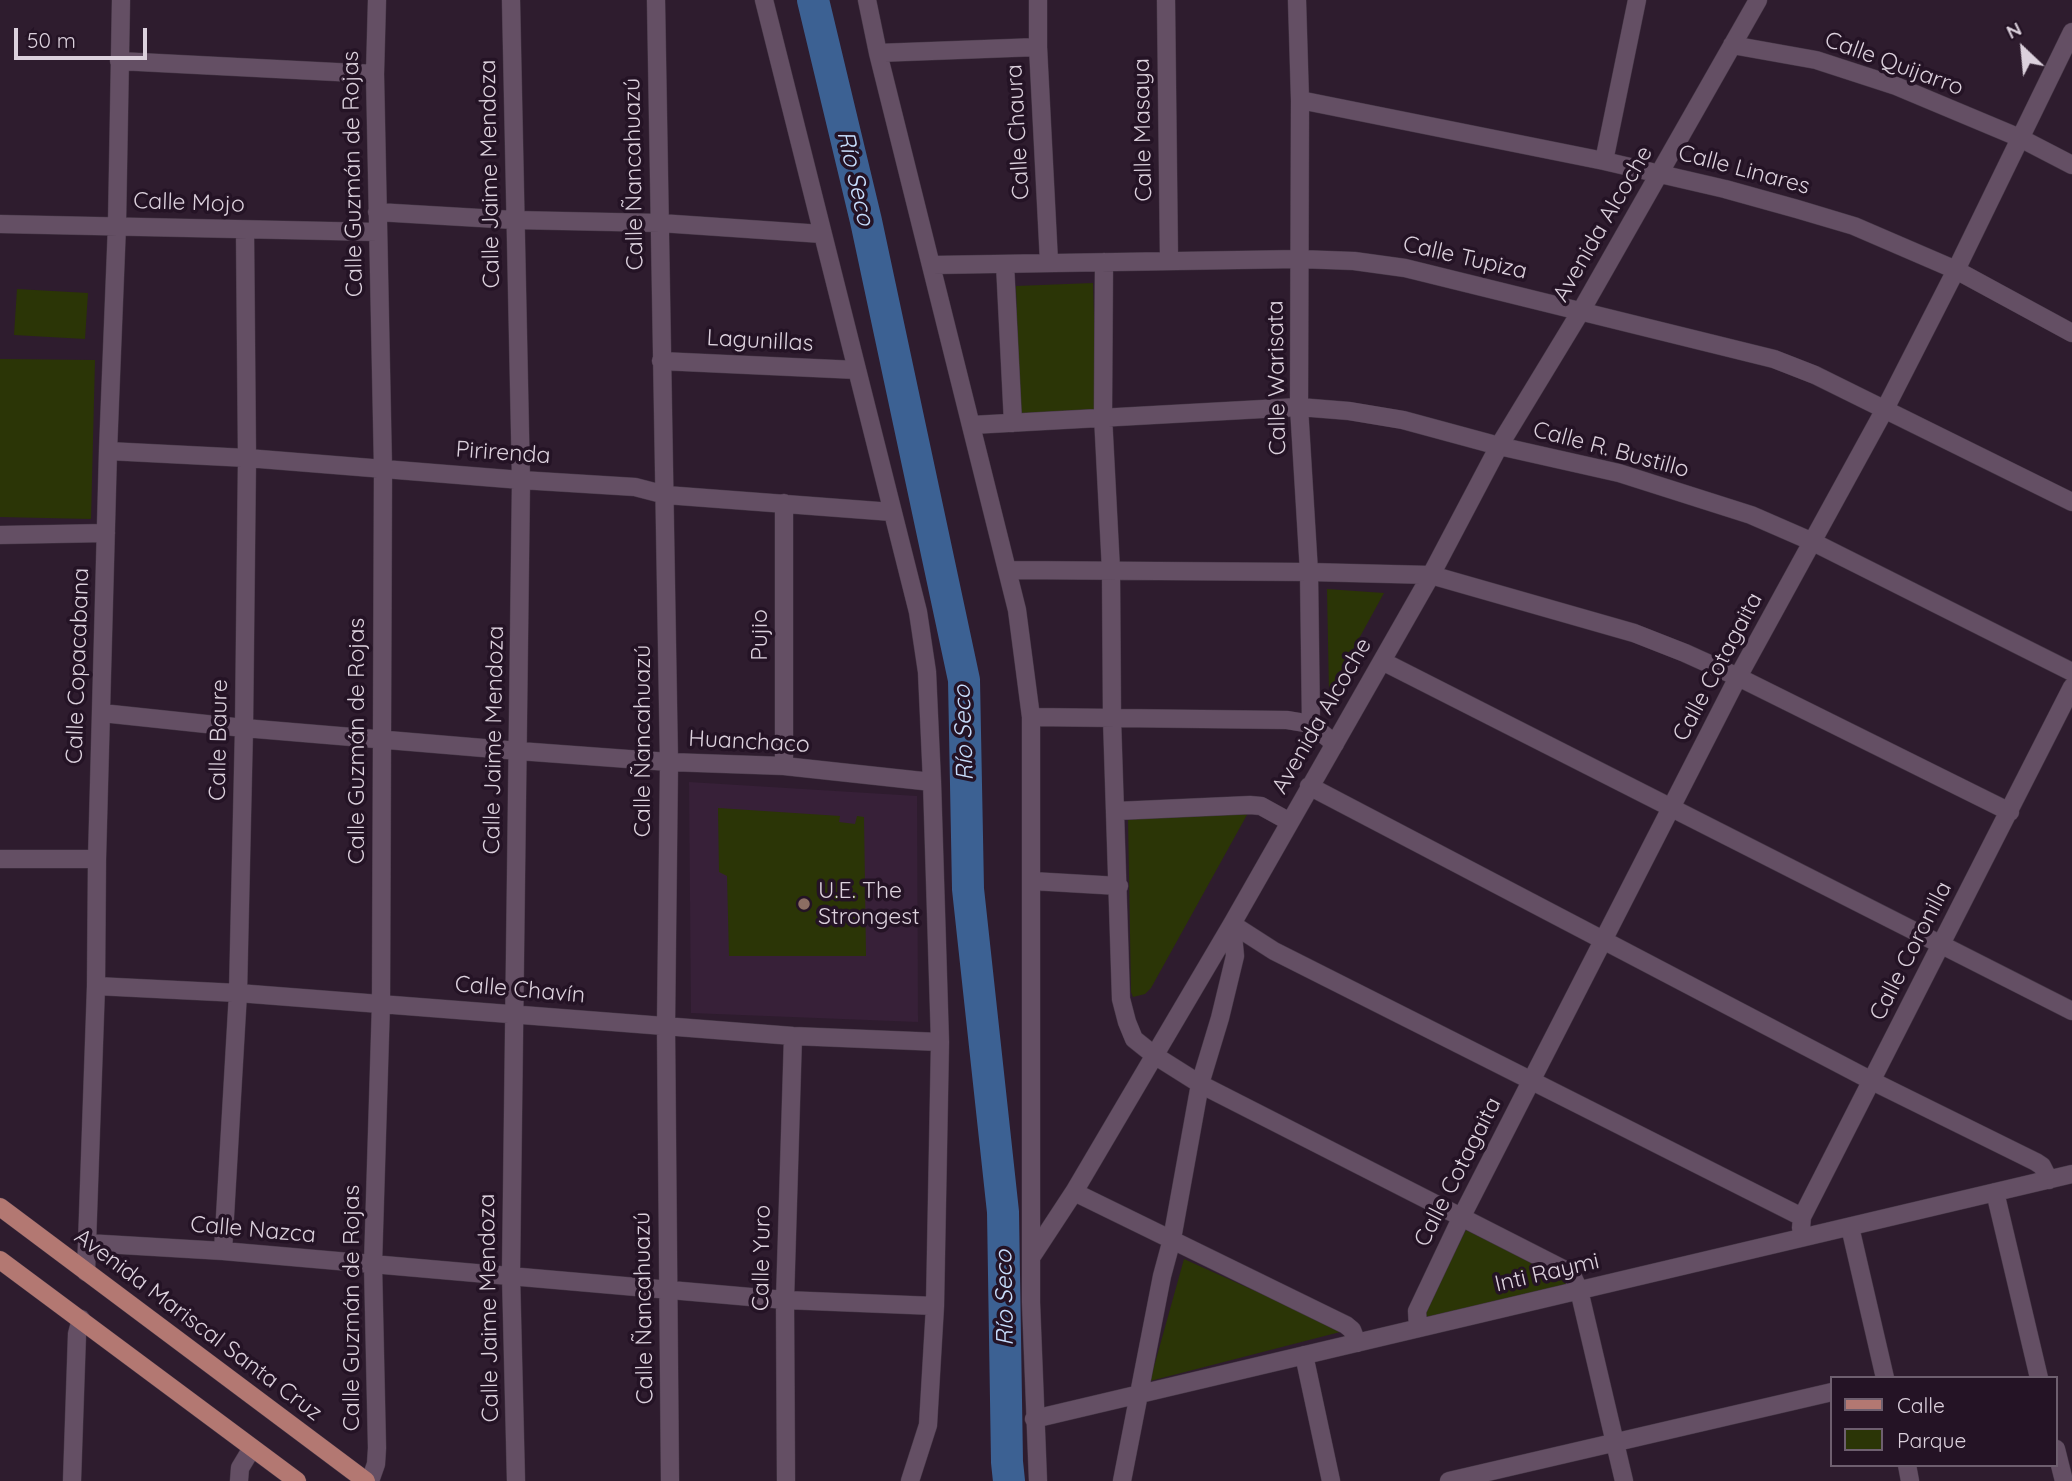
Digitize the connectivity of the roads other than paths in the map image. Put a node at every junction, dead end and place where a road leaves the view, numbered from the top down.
1 (121, 0) edge
2 (377, 0) edge
3 (511, 0) edge
4 (656, 0) edge
5 (764, 0) edge
6 (867, 0) edge
7 (1038, 0) edge
8 (1166, 0) edge
9 (1297, 0) edge
10 (1637, 0) edge
11 (1758, 0) edge
12 (2072, 32) edge
13 (1732, 45) junction
14 (1038, 47) junction
15 (878, 53) junction
16 (119, 61) junction
17 (375, 75) junction
18 (1300, 100) junction
19 (2020, 138) junction
20 (1604, 161) junction
21 (2072, 165) edge
22 (1659, 173) junction
23 (377, 212) junction
24 (514, 220) junction
25 (660, 223) junction
26 (0, 224) edge
27 (117, 225) junction
28 (245, 230) junction
29 (377, 232) junction
30 (822, 234) junction
31 (1170, 259) junction
32 (1299, 259) junction
33 (1049, 262) junction
34 (1104, 262) junction
35 (1005, 264) junction
36 (933, 265) junction
37 (1956, 270) junction
38 (1581, 311) junction
39 (2072, 333) edge
40 (661, 361) junction
41 (857, 370) junction
42 (1299, 407) junction
43 (1885, 409) junction
44 (1103, 416) junction
45 (1013, 423) junction
46 (972, 425) junction
47 (1499, 446) junction
48 (108, 451) junction
49 (247, 458) junction
50 (383, 468) junction
51 (521, 480) junction
52 (666, 495) junction
53 (2072, 502) edge
54 (784, 503) junction
55 (892, 512) junction
56 (106, 533) junction
57 (0, 535) edge
58 (1813, 542) junction
59 (1007, 570) junction
60 (1111, 570) junction
61 (1309, 572) junction
62 (1432, 575) junction
63 (1382, 661) junction
64 (2072, 672) edge
65 (1738, 677) junction
66 (2072, 687) edge
67 (102, 713) junction
68 (1031, 717) junction
69 (1112, 719) junction
70 (1311, 724) junction
71 (244, 728) junction
72 (381, 738) junction
73 (1335, 744) junction
74 (519, 751) junction
75 (669, 762) junction
76 (784, 766) junction
77 (932, 782) junction
78 (1310, 786) junction
79 (1671, 808) junction
80 (1116, 811) junction
81 (2010, 812) junction
82 (1290, 822) junction
83 (0, 859) edge
84 (97, 859) junction
85 (1032, 881) junction
86 (1119, 886) junction
87 (1231, 925) junction
88 (1602, 941) junction
89 (1941, 945) junction
90 (96, 986) junction
91 (238, 993) junction
92 (381, 1003) junction
93 (2072, 1011) edge
94 (515, 1014) junction
95 (666, 1026) junction
96 (793, 1036) junction
97 (940, 1042) junction
98 (1154, 1055) junction
99 (1532, 1080) junction
100 (1872, 1081) junction
101 (1200, 1084) junction
102 (2072, 1174) edge
103 (2049, 1180) junction
104 (1074, 1192) junction
105 (1995, 1192) junction
106 (0, 1207) edge
107 (1462, 1216) junction
108 (1802, 1217) junction
109 (1850, 1227) junction
110 (1801, 1238) junction
111 (1172, 1239) junction
112 (87, 1243) junction
113 (223, 1251) junction
114 (1032, 1256) junction
115 (0, 1260) edge
116 (373, 1264) junction
117 (86, 1272) junction
118 (511, 1274) junction
119 (667, 1288) junction
120 (1579, 1290) junction
121 (785, 1300) junction
122 (935, 1306) junction
123 (81, 1319) junction
124 (1418, 1328) junction
125 (1357, 1343) junction
126 (1304, 1355) junction
127 (1885, 1376) edge
128 (2039, 1376) edge
129 (1830, 1392) edge
130 (1139, 1394) junction
131 (1034, 1419) junction
132 (1615, 1441) junction
133 (252, 1448) junction
134 (2058, 1457) edge
135 (72, 1481) edge
136 (239, 1481) edge
137 (297, 1481) edge
138 (368, 1481) edge
139 (516, 1481) edge
140 (670, 1481) edge
141 (786, 1481) edge
142 (910, 1481) edge
143 (1038, 1481) edge
144 (1122, 1481) edge
145 (1331, 1481) edge
146 (1449, 1481) edge
147 (1624, 1481) edge
148 (2064, 1481) edge

1 - 16 street, Calle Copacabana
2 - 17 street, Calle Guzmán de Rojas
3 - 24 street, Calle Jaime Mendoza
4 - 25 street, Calle Ñancahuazú
5 - 30 street
6 - 15 street
7 - 14 street, Calle Chaura
8 - 31 street, Calle Masaya
9 - 18 street, Calle Warisata
10 - 20 street
11 - 13 street, Avenida Alcoche
12 - 19 street, Calle Cotagaita
13 - 19 street, Calle Quijarro
13 - 22 street, Avenida Alcoche
14 - 15 street
14 - 33 street, Calle Chaura
15 - 36 street
16 - 17 street
16 - 27 street, Calle Copacabana
17 - 23 street, Calle Guzmán de Rojas
18 - 20 street, Calle Linares
18 - 32 street, Calle Warisata
19 - 21 street, Calle Quijarro
19 - 37 street, Calle Cotagaita
20 - 22 street, Calle Linares
22 - 37 street, Calle Linares
22 - 38 street, Avenida Alcoche
23 - 24 street
23 - 29 street, Calle Guzmán de Rojas
24 - 25 street
24 - 51 street, Calle Jaime Mendoza
25 - 30 street
25 - 40 street, Calle Ñancahuazú
26 - 27 street, Calle Mojo
27 - 28 street, Calle Mojo
27 - 48 street, Calle Copacabana
28 - 29 street, Calle Mojo
28 - 49 street, Calle Baure
29 - 50 street, Calle Guzmán de Rojas
30 - 41 street
31 - 32 street, Calle Tupiza
31 - 34 street, Calle Tupiza
32 - 38 street, Calle Tupiza
32 - 42 street, Calle Warisata
33 - 34 street, Calle Tupiza
33 - 35 street, Calle Tupiza
34 - 44 street
35 - 36 street, Calle Tupiza
35 - 45 street
36 - 46 street
37 - 39 street, Calle Linares
37 - 43 street, Calle Cotagaita
38 - 43 street, Calle Tupiza
38 - 47 street, Avenida Alcoche
40 - 41 street, Lagunillas
40 - 52 street, Calle Ñancahuazú
41 - 55 street
42 - 44 street, Calle R. Bustillo
42 - 47 street, Calle R. Bustillo
42 - 61 street, Calle Warisata
43 - 53 street, Calle Tupiza
43 - 58 street, Calle Cotagaita
44 - 45 street, Calle R. Bustillo
44 - 60 street
45 - 46 street, Calle R. Bustillo
46 - 59 street
47 - 58 street, Calle R. Bustillo
47 - 62 street, Avenida Alcoche
48 - 49 street, Pirirenda
48 - 56 street, Calle Copacabana
49 - 50 street, Pirirenda
49 - 71 street, Calle Baure
50 - 51 street, Pirirenda
50 - 72 street, Calle Guzmán de Rojas
51 - 52 street, Pirirenda
51 - 74 street, Calle Jaime Mendoza
52 - 54 street, Pirirenda
52 - 75 street, Calle Ñancahuazú
54 - 55 street, Pirirenda
54 - 76 street, Pujio
55 - 77 street
56 - 57 street
56 - 67 street, Calle Copacabana
58 - 64 street, Calle R. Bustillo
58 - 65 street, Calle Cotagaita
59 - 60 street
59 - 68 street
60 - 61 street
60 - 69 street
61 - 62 street
61 - 70 street, Calle Warisata
62 - 63 street, Avenida Alcoche
62 - 65 street
63 - 73 street, Avenida Alcoche
63 - 79 street
65 - 79 street, Calle Cotagaita
65 - 81 street
66 - 81 street, Calle Coronilla
67 - 71 street, Huanchaco
67 - 84 street, Calle Copacabana
68 - 69 street
68 - 85 street
69 - 70 street
69 - 80 street
70 - 73 street
71 - 72 street, Huanchaco
71 - 91 street, Calle Baure
72 - 74 street, Huanchaco
72 - 92 street, Calle Guzmán de Rojas
73 - 78 street, Avenida Alcoche
74 - 75 street, Huanchaco
74 - 94 street, Calle Jaime Mendoza
75 - 76 street, Huanchaco
75 - 95 street, Calle Ñancahuazú
76 - 77 street, Huanchaco
77 - 97 street
78 - 82 street, Avenida Alcoche
78 - 88 street
79 - 88 street, Calle Cotagaita
79 - 89 street
80 - 82 street
80 - 86 street
81 - 89 street, Calle Coronilla
82 - 87 street, Avenida Alcoche
83 - 84 street
84 - 90 street, Calle Copacabana
85 - 86 street
85 - 114 street
86 - 98 street
87 - 98 street, Avenida Alcoche
87 - 99 street
87 - 101 street
88 - 99 street, Calle Cotagaita
88 - 100 street
89 - 93 street
89 - 100 street, Calle Coronilla
90 - 91 street, Calle Chavín
90 - 112 street, Calle Copacabana
91 - 92 street, Calle Chavín
91 - 113 street, Calle Baure
92 - 94 street, Calle Chavín
92 - 116 street, Calle Guzmán de Rojas
94 - 95 street, Calle Chavín
94 - 118 street, Calle Jaime Mendoza
95 - 96 street, Calle Chavín
95 - 119 street, Calle Ñancahuazú
96 - 97 street, Calle Chavín
96 - 121 street, Calle Yuro
97 - 122 street
98 - 101 street
98 - 104 street, Avenida Alcoche
99 - 107 street, Calle Cotagaita
99 - 108 street
100 - 103 street
100 - 108 street, Calle Coronilla
101 - 107 street
101 - 111 street
102 - 103 street, Inti Raymi
103 - 105 street, Inti Raymi
104 - 111 street
104 - 114 street, Avenida Alcoche
105 - 109 street, Inti Raymi
105 - 128 street
106 - 117 main road, Avenida Mariscal Santa Cruz
107 - 120 street
107 - 124 street, Calle Cotagaita
108 - 110 street, Calle Coronilla
109 - 110 street, Inti Raymi
109 - 127 street
110 - 120 street, Inti Raymi
111 - 125 street
111 - 130 street
112 - 113 street, Calle Nazca
112 - 117 street, Calle Copacabana
113 - 116 street, Calle Nazca
114 - 131 street
115 - 123 main road
116 - 118 street, Calle Nazca
116 - 138 street, Calle Guzmán de Rojas
117 - 138 main road, Avenida Mariscal Santa Cruz
118 - 119 street, Calle Nazca
118 - 139 street, Calle Jaime Mendoza
119 - 121 street, Calle Nazca
119 - 140 street, Calle Ñancahuazú
120 - 124 street, Inti Raymi
120 - 132 street
121 - 122 street, Calle Nazca
121 - 141 street, Calle Yuro
122 - 142 street
123 - 133 main road
123 - 135 street
124 - 125 street, Inti Raymi
125 - 126 street, Inti Raymi
126 - 130 street, Inti Raymi
126 - 145 street
129 - 132 street
130 - 131 street, Inti Raymi
130 - 144 street
131 - 143 street
132 - 146 street
132 - 147 street
133 - 136 street
133 - 137 main road
134 - 148 street

